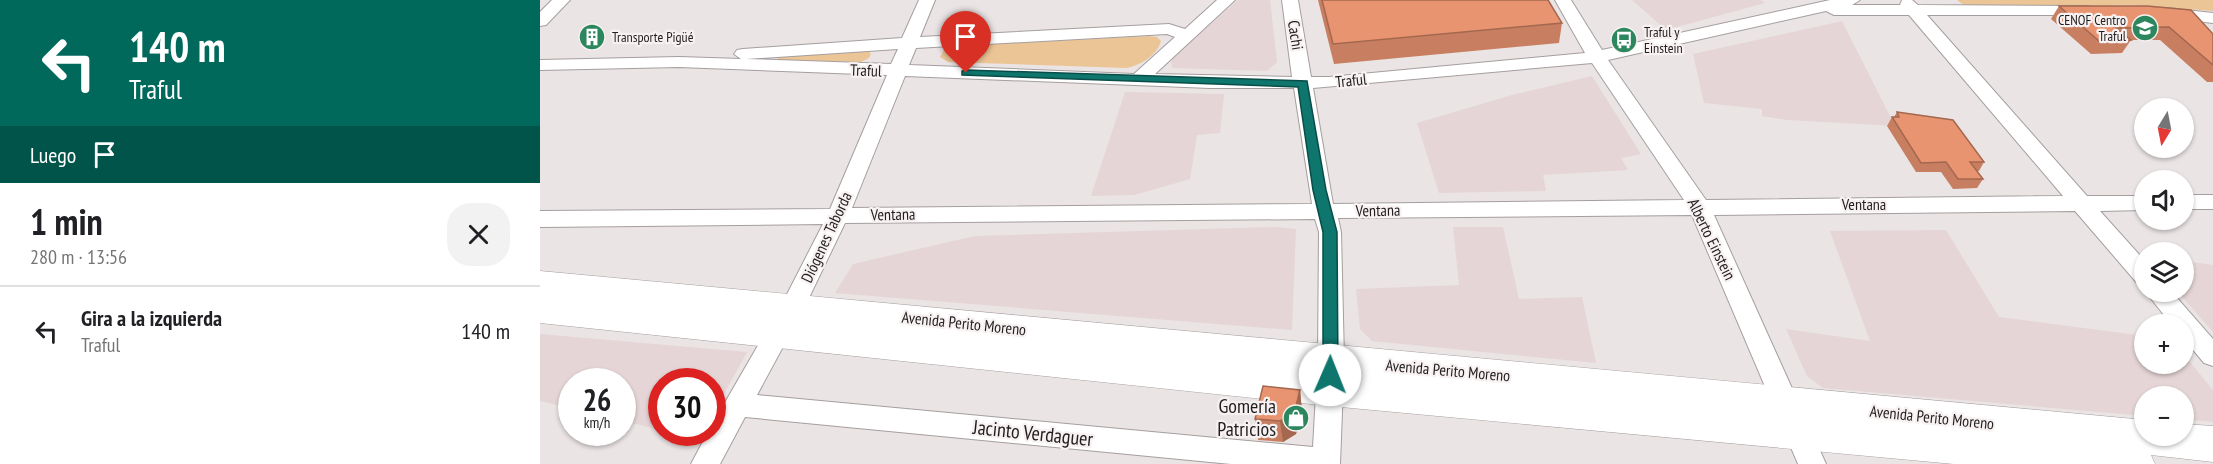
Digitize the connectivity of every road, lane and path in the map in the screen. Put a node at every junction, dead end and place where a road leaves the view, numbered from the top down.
1 (562, 0) edge
2 (927, 0) edge
3 (1227, 0) edge
4 (1290, 0) edge
5 (1563, 0) edge
6 (1852, 0) edge
7 (1951, 0) edge
8 (1909, 6) edge
9 (1802, 10) junction
10 (2106, 11) edge
11 (1980, 12) junction
12 (2150, 12) edge
13 (2213, 18) edge
14 (540, 21) edge
15 (1186, 35) junction
16 (910, 44) junction
17 (1597, 57) junction
18 (679, 62) junction
19 (540, 65) edge
20 (899, 71) junction
21 (1139, 79) junction
22 (1303, 83) junction
23 (2134, 202) edge
24 (2194, 202) edge
25 (2213, 202) edge
26 (2081, 203) junction
27 (1699, 206) junction
28 (1325, 210) junction
29 (838, 215) junction
30 (540, 219) edge
31 (2134, 264) edge
32 (540, 284) edge
33 (2166, 302) edge
34 (540, 309) edge
35 (786, 319) junction
36 (2213, 356) edge
37 (1330, 375) junction
38 (739, 405) junction
39 (1799, 432) edge
40 (2213, 444) edge
41 (1327, 463) edge
42 (705, 464) edge
43 (2134, 464) edge

1 - 14 street
2 - 16 street, Diógenes Taborda
3 - 15 street
4 - 22 street, Cachi
5 - 17 street, Alberto Einstein
6 - 9 street, Traful
7 - 11 street
8 - 9 street, Traful
8 - 11 street, Traful
8 - 26 street
9 - 17 street, Traful
10 - 11 street, Traful
12 - 13 street
15 - 16 street, Traful
15 - 21 street
16 - 18 street, Traful
16 - 20 street, Diógenes Taborda
17 - 22 street, Traful
17 - 27 street, Alberto Einstein
18 - 19 street, Traful
18 - 20 street, Traful
20 - 21 street, Traful
20 - 29 street, Diógenes Taborda
21 - 22 street, Traful
22 - 28 street, Cachi
23 - 26 street, Ventana
24 - 25 street
26 - 27 street, Ventana
26 - 31 street
27 - 28 street, Ventana
27 - 39 street, Alberto Einstein
28 - 29 street, Ventana
28 - 37 street, Cachi
29 - 30 street, Ventana
29 - 35 street, Diógenes Taborda
32 - 35 main road, Avenida Perito Moreno
33 - 36 street
34 - 35 main road, Avenida Perito Moreno
35 - 37 main road, Avenida Perito Moreno
35 - 38 street, Diógenes Taborda
37 - 39 main road, Avenida Perito Moreno
37 - 41 street, Cachi
38 - 41 street, Jacinto Verdaguer
38 - 42 street, Diógenes Taborda
39 - 40 main road, Avenida Perito Moreno
39 - 43 main road, Avenida Perito Moreno

